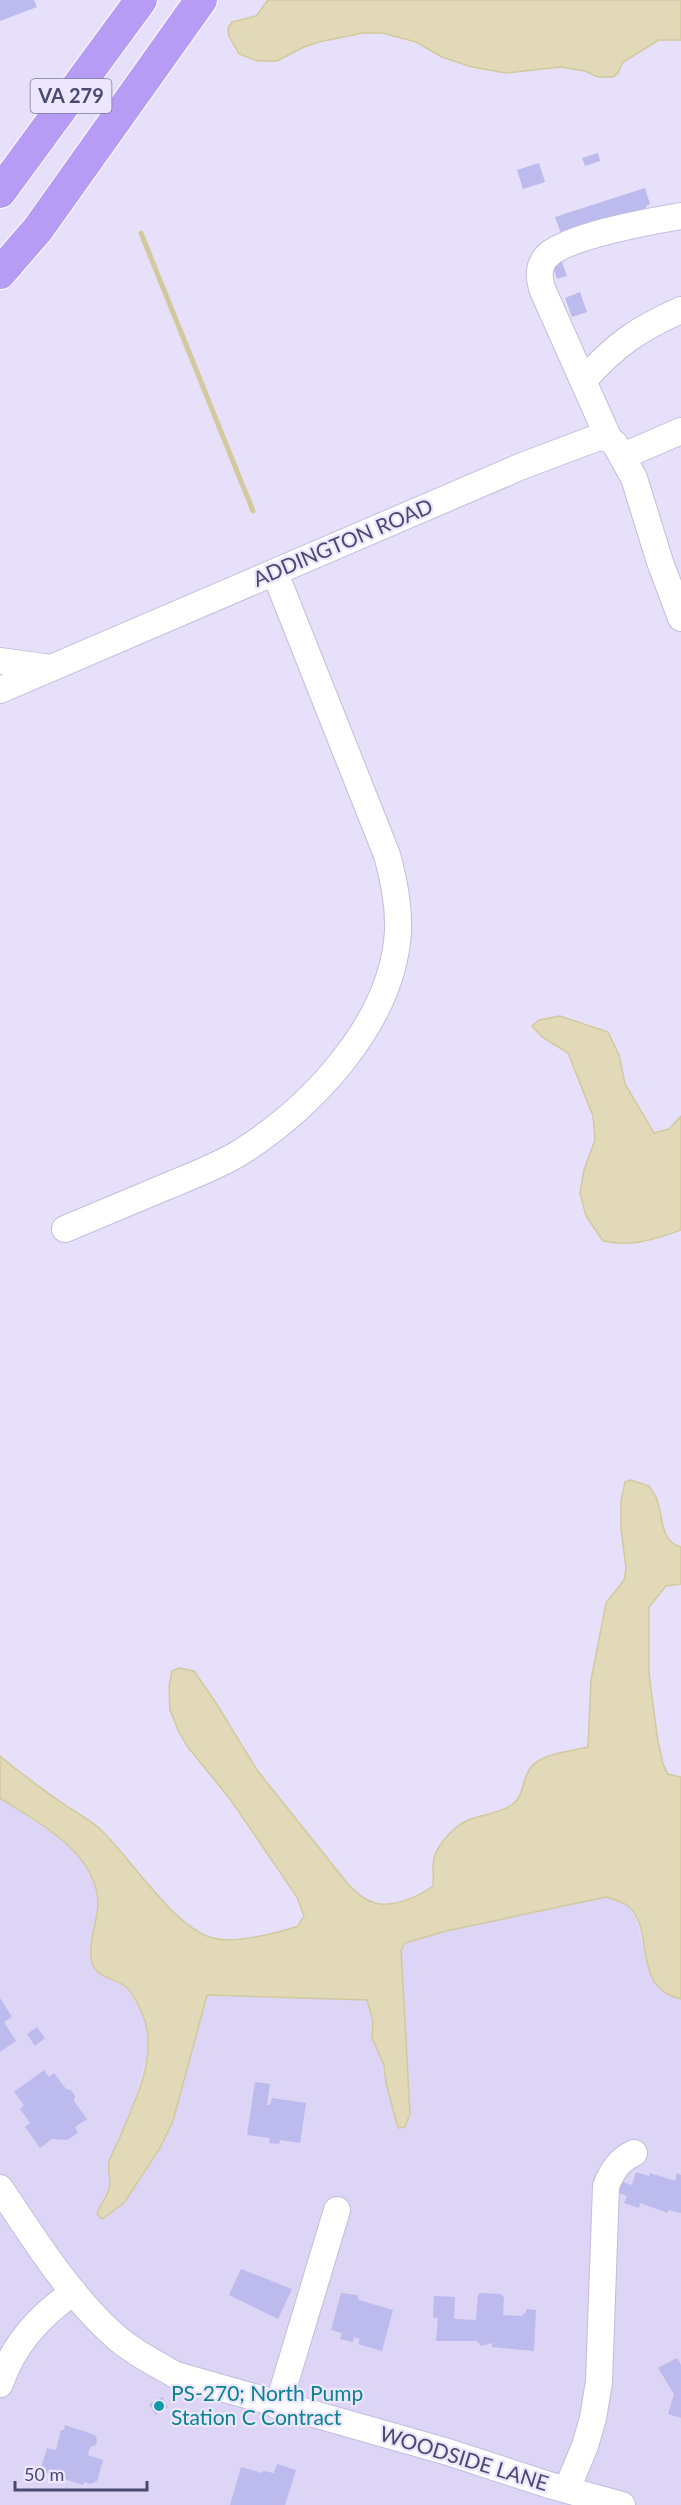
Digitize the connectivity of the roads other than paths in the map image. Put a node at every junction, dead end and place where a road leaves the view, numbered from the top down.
1 (141, 0) edge
2 (201, 0) edge
3 (0, 192) edge
4 (681, 216) edge
5 (0, 273) edge
6 (681, 310) edge
7 (584, 380) junction
8 (681, 431) edge
9 (616, 447) junction
10 (275, 573) junction
11 (681, 618) edge
12 (0, 660) edge
13 (51, 668) junction
14 (0, 690) edge
15 (65, 1229) dead end
16 (634, 2153) dead end
17 (0, 2188) edge
18 (337, 2210) dead end
19 (74, 2292) junction
20 (0, 2384) edge
21 (278, 2406) junction
22 (567, 2489) junction
23 (622, 2505) edge

1 - 3 main road, VA 279
2 - 5 main road, VA 279
4 - 7 street
6 - 7 street
7 - 9 street
8 - 9 street, ADDINGTON ROAD
9 - 10 street, ADDINGTON ROAD
9 - 11 street
10 - 13 street, ADDINGTON ROAD
10 - 15 street
12 - 13 street
13 - 14 street, ADDINGTON ROAD
16 - 22 street
17 - 19 street, WOODSIDE LANE
18 - 21 street
19 - 20 street
19 - 21 street, WOODSIDE LANE
21 - 22 street, WOODSIDE LANE
22 - 23 street, WOODSIDE LANE

